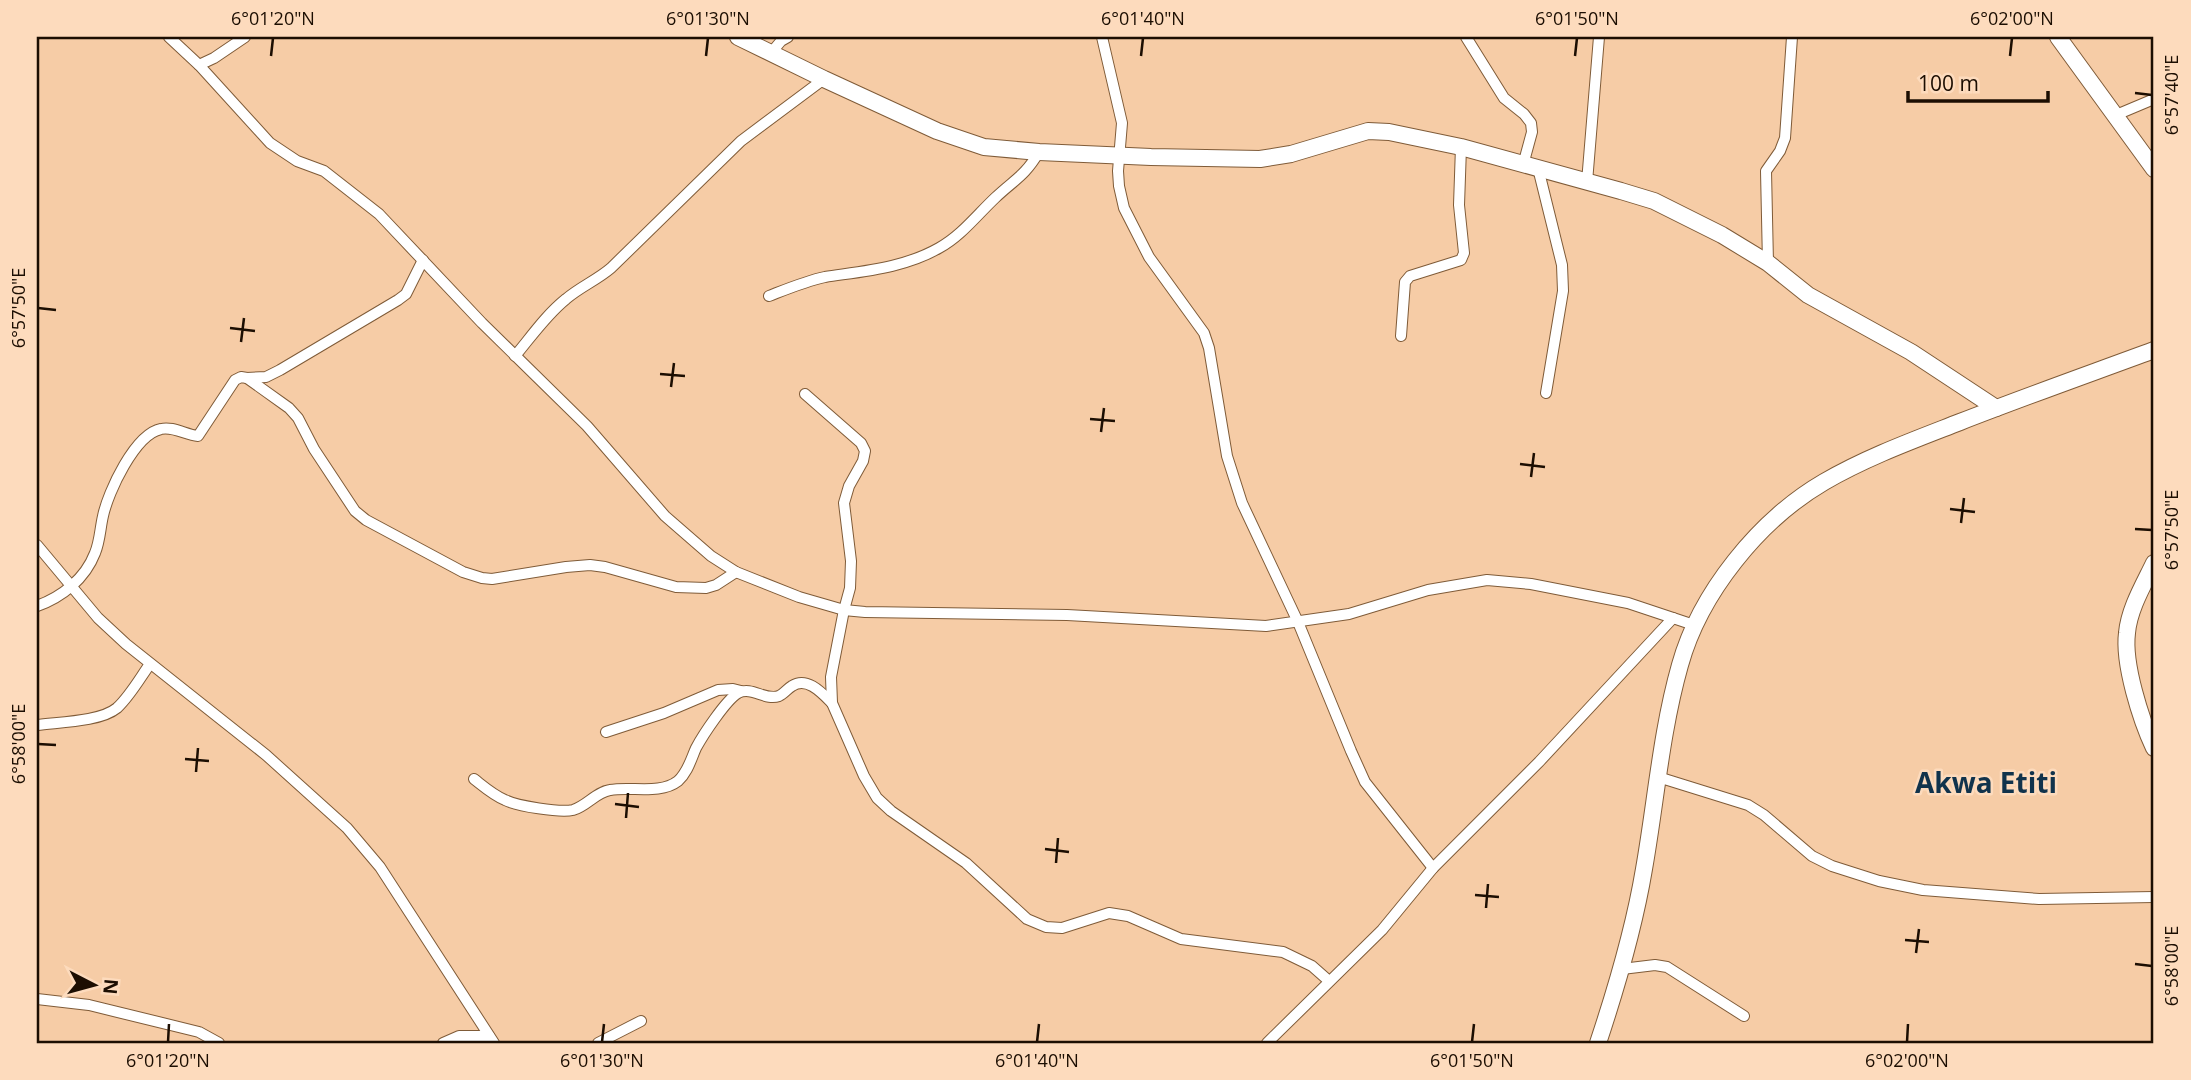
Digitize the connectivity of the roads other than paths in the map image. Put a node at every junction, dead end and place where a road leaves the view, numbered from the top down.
1 (169, 37) edge
2 (245, 37) edge
3 (738, 37) edge
4 (788, 37) edge
5 (1102, 37) edge
6 (1466, 37) edge
7 (1599, 37) edge
8 (1792, 37) edge
9 (2058, 37) edge
10 (771, 53) junction
11 (199, 65) junction
12 (824, 79) junction
13 (2154, 99) edge
14 (2116, 115) junction
15 (1461, 147) junction
16 (1039, 152) junction
17 (1119, 155) junction
18 (1531, 166) junction
19 (2154, 169) edge
20 (1587, 182) junction
21 (423, 260) junction
22 (1768, 263) junction
23 (769, 296) dead end
24 (1401, 336) dead end
25 (2154, 351) edge
26 (515, 356) junction
27 (247, 378) junction
28 (1546, 393) dead end
29 (804, 394) dead end
30 (1996, 408) junction
31 (37, 545) edge
32 (2154, 563) edge
33 (736, 572) junction
34 (73, 586) junction
35 (37, 606) edge
36 (844, 610) junction
37 (1673, 618) junction
38 (1298, 622) junction
39 (1694, 625) junction
40 (150, 664) junction
41 (741, 691) junction
42 (832, 703) junction
43 (37, 725) edge
44 (606, 732) dead end
45 (2154, 748) edge
46 (1658, 777) junction
47 (474, 779) dead end
48 (1433, 868) junction
49 (2154, 897) edge
50 (1622, 969) junction
51 (1329, 981) junction
52 (37, 999) edge
53 (1744, 1016) dead end
54 (641, 1020) dead end
55 (491, 1039) edge
56 (219, 1043) edge
57 (443, 1043) edge
58 (598, 1043) edge
59 (1268, 1043) edge
60 (1598, 1043) edge

1 - 11 street
2 - 11 street
3 - 10 main road
4 - 10 street
5 - 17 street
6 - 18 street
7 - 20 street
8 - 22 street
9 - 14 main road
10 - 12 main road
11 - 21 street
12 - 16 main road
12 - 26 street
13 - 14 street
14 - 19 main road
15 - 17 main road
15 - 18 main road
15 - 24 street
16 - 17 main road
16 - 23 street
17 - 38 street
18 - 20 main road
18 - 28 street
20 - 22 main road
21 - 26 street
21 - 27 street
22 - 30 main road
25 - 30 main road
26 - 33 street
27 - 33 street
27 - 34 street
29 - 36 street
30 - 39 main road
31 - 34 street
32 - 45 main road
33 - 36 street
34 - 35 street
34 - 40 street
36 - 38 street
36 - 42 street
37 - 38 street
37 - 39 street
37 - 48 street
38 - 48 street
39 - 46 main road
40 - 43 street
40 - 55 street
41 - 42 street
41 - 44 street
41 - 47 street
42 - 51 street
46 - 49 street
46 - 50 main road
48 - 51 street
50 - 53 street
50 - 60 main road
51 - 59 street
52 - 56 street
54 - 58 street
55 - 57 street

